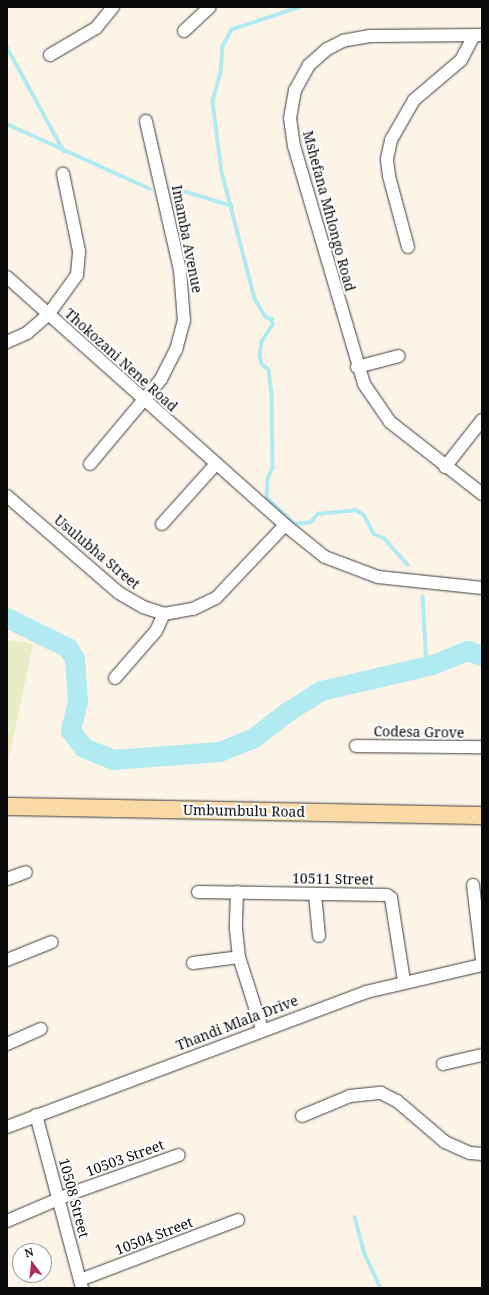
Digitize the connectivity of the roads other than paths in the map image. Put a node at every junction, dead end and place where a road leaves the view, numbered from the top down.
1 (113, 7) edge
2 (210, 7) edge
3 (184, 30) dead end
4 (478, 36) edge
5 (50, 55) dead end
6 (146, 121) dead end
7 (63, 174) dead end
8 (408, 247) dead end
9 (7, 277) edge
10 (48, 315) junction
11 (7, 342) edge
12 (398, 356) dead end
13 (357, 367) junction
14 (145, 401) junction
15 (482, 420) edge
16 (90, 464) dead end
17 (216, 464) junction
18 (445, 466) junction
19 (482, 494) edge
20 (7, 496) edge
21 (162, 524) dead end
22 (285, 525) junction
23 (482, 588) edge
24 (164, 614) junction
25 (115, 678) dead end
26 (356, 746) dead end
27 (482, 747) edge
28 (7, 806) edge
29 (482, 815) edge
30 (26, 872) dead end
31 (7, 880) edge
32 (473, 885) dead end
33 (198, 892) dead end
34 (237, 892) junction
35 (315, 894) junction
36 (319, 936) dead end
37 (52, 942) dead end
38 (240, 957) junction
39 (482, 959) edge
40 (7, 960) edge
41 (193, 963) dead end
42 (482, 965) edge
43 (404, 981) junction
44 (41, 1029) dead end
45 (262, 1029) junction
46 (7, 1044) edge
47 (482, 1055) edge
48 (443, 1064) dead end
49 (36, 1115) junction
50 (302, 1116) dead end
51 (7, 1127) edge
52 (482, 1154) edge
53 (179, 1155) dead end
54 (58, 1199) junction
55 (238, 1220) dead end
56 (7, 1221) edge
57 (81, 1284) edge

1 - 5 street
2 - 3 street
4 - 8 street
4 - 13 street, Mshefana Mhlongo Road
6 - 14 street, Imamba Avenue
7 - 10 street
9 - 10 street, Thokozani Nene Road
10 - 11 street
10 - 14 street, Thokozani Nene Road
12 - 13 street
13 - 18 street, Mshefana Mhlongo Road
14 - 16 street, Imamba Avenue
14 - 17 street, Thokozani Nene Road
15 - 18 street
17 - 21 street
17 - 22 street, Thokozani Nene Road
18 - 19 street, Mshefana Mhlongo Road
20 - 24 street, Usulubha Street
22 - 23 street, Thokozani Nene Road
22 - 24 street, Usulubha Street
24 - 25 street
26 - 27 street, Codesa Grove
28 - 29 main road, Umbumbulu Road
30 - 31 street
32 - 39 street
33 - 34 street, 10511 Street
34 - 35 street, 10511 Street
34 - 38 street
35 - 36 street
35 - 43 street, 10511 Street
37 - 40 street
38 - 41 street
38 - 45 street
42 - 43 street, Thandi Mlala Drive
43 - 45 street, Thandi Mlala Drive
44 - 46 street
45 - 49 street, Thandi Mlala Drive
47 - 48 street
49 - 51 street, Thandi Mlala Drive
49 - 54 street, 10508 Street
50 - 52 street
53 - 54 street, 10503 Street
54 - 56 street, 10503 Street
54 - 57 street, 10508 Street
55 - 57 street, 10504 Street

